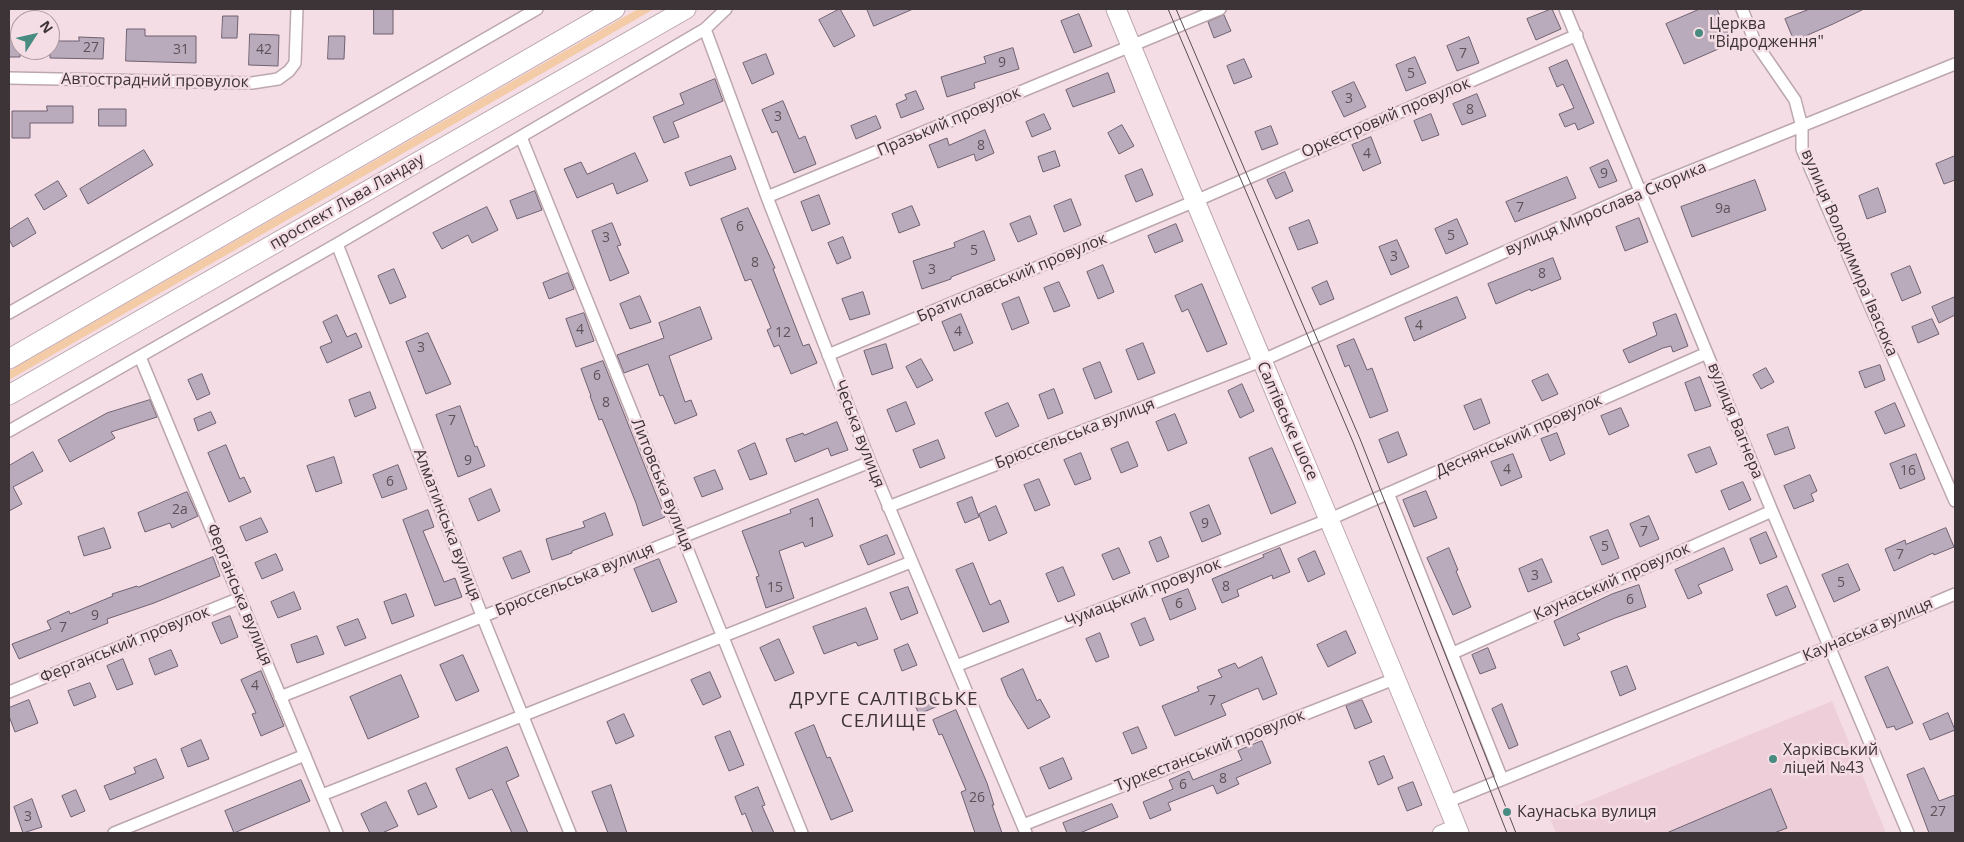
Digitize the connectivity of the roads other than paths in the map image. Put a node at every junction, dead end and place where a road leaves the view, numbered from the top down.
1 (297, 9) edge
2 (511, 9) edge
3 (537, 9) edge
4 (615, 9) edge
5 (686, 9) edge
6 (726, 9) edge
7 (1116, 9) edge
8 (1220, 9) edge
9 (1566, 9) edge
10 (1742, 9) edge
11 (511, 22) junction
12 (705, 29) junction
13 (1577, 35) junction
14 (1132, 46) junction
15 (1955, 64) edge
16 (9, 78) edge
17 (1802, 127) junction
18 (521, 137) junction
19 (1641, 191) junction
20 (767, 197) junction
21 (1195, 201) junction
22 (337, 244) junction
23 (9, 313) edge
24 (1707, 353) junction
25 (828, 355) junction
26 (140, 357) junction
27 (9, 359) edge
28 (1261, 361) junction
29 (9, 396) edge
30 (9, 431) edge
31 (870, 462) junction
32 (1388, 494) junction
33 (1955, 501) edge
34 (888, 508) junction
35 (1772, 511) junction
36 (1330, 519) junction
37 (683, 536) junction
38 (911, 562) junction
39 (1955, 594) edge
40 (240, 598) junction
41 (483, 618) junction
42 (722, 637) junction
43 (1830, 646) junction
44 (1453, 653) junction
45 (956, 666) junction
46 (1397, 678) junction
47 (9, 692) edge
48 (280, 697) junction
49 (523, 715) junction
50 (305, 755) junction
51 (1502, 780) junction
52 (322, 795) junction
53 (1447, 802) junction
54 (1025, 829) edge
55 (1452, 831) edge
56 (114, 833) edge
57 (337, 833) edge
58 (570, 833) edge
59 (802, 833) edge
60 (1908, 833) edge

1 - 16 street, Автострадний провулок
2 - 11 street
3 - 11 street
4 - 27 main road, проспект Льва Ландау
5 - 29 main road, проспект Льва Ландау
6 - 12 street
7 - 14 main road, Салтівське шосе
8 - 14 street, Празький провулок
9 - 13 street, вулиця Вагнера
10 - 17 street, вулиця Володимира Івасюка
11 - 23 street
12 - 18 street
12 - 20 street, Чеська вулиця
13 - 19 street, вулиця Вагнера
13 - 21 street, Оркестровий провулок
14 - 20 street, Празький провулок
14 - 21 main road, Салтівське шосе
15 - 17 street, вулиця Мирослава Скорика
17 - 19 street, вулиця Мирослава Скорика
17 - 33 street, вулиця Володимира Івасюка
18 - 22 street
18 - 37 street, Литовська вулиця
19 - 24 street, вулиця Вагнера
19 - 28 street, вулиця Мирослава Скорика
20 - 25 street, Чеська вулиця
21 - 25 street, Братиславський провулок
21 - 28 main road, Салтівське шосе
22 - 26 street
22 - 41 street, Алматинська вулиця
24 - 32 street, Деснянський провулок
24 - 35 street, вулиця Вагнера
25 - 31 street, Чеська вулиця
26 - 30 street
26 - 40 street, Ферганська вулиця
28 - 34 street, Брюссельська вулиця
28 - 36 main road, Салтівське шосе
31 - 34 street, Чеська вулиця
31 - 37 street, Брюссельська вулиця
32 - 36 street, Деснянський провулок
32 - 44 street
34 - 38 street, Чеська вулиця
35 - 43 street, вулиця Вагнера
35 - 44 street, Каунаський провулок
36 - 45 street, Чумацький провулок
36 - 46 main road, Салтівське шосе
37 - 41 street, Брюссельська вулиця
37 - 42 street, Литовська вулиця
38 - 42 street
38 - 45 street, Чеська вулиця
39 - 43 street, Каунаська вулиця
40 - 47 street, Ферганський провулок
40 - 48 street, Ферганська вулиця
41 - 48 street, Брюссельська вулиця
41 - 49 street, Алматинська вулиця
42 - 49 street
42 - 59 street, Литовська вулиця
43 - 51 street, Каунаська вулиця
43 - 60 street, вулиця Вагнера
44 - 51 street
45 - 54 street, Чеська вулиця
46 - 53 main road, Салтівське шосе
46 - 54 street, Туркестанський провулок
48 - 50 street, Ферганська вулиця
49 - 52 street
49 - 58 street, Алматинська вулиця
50 - 52 street, Ферганська вулиця
50 - 56 street
51 - 53 street, Каунаська вулиця
52 - 57 street, Ферганська вулиця
53 - 55 main road, Салтівське шосе

